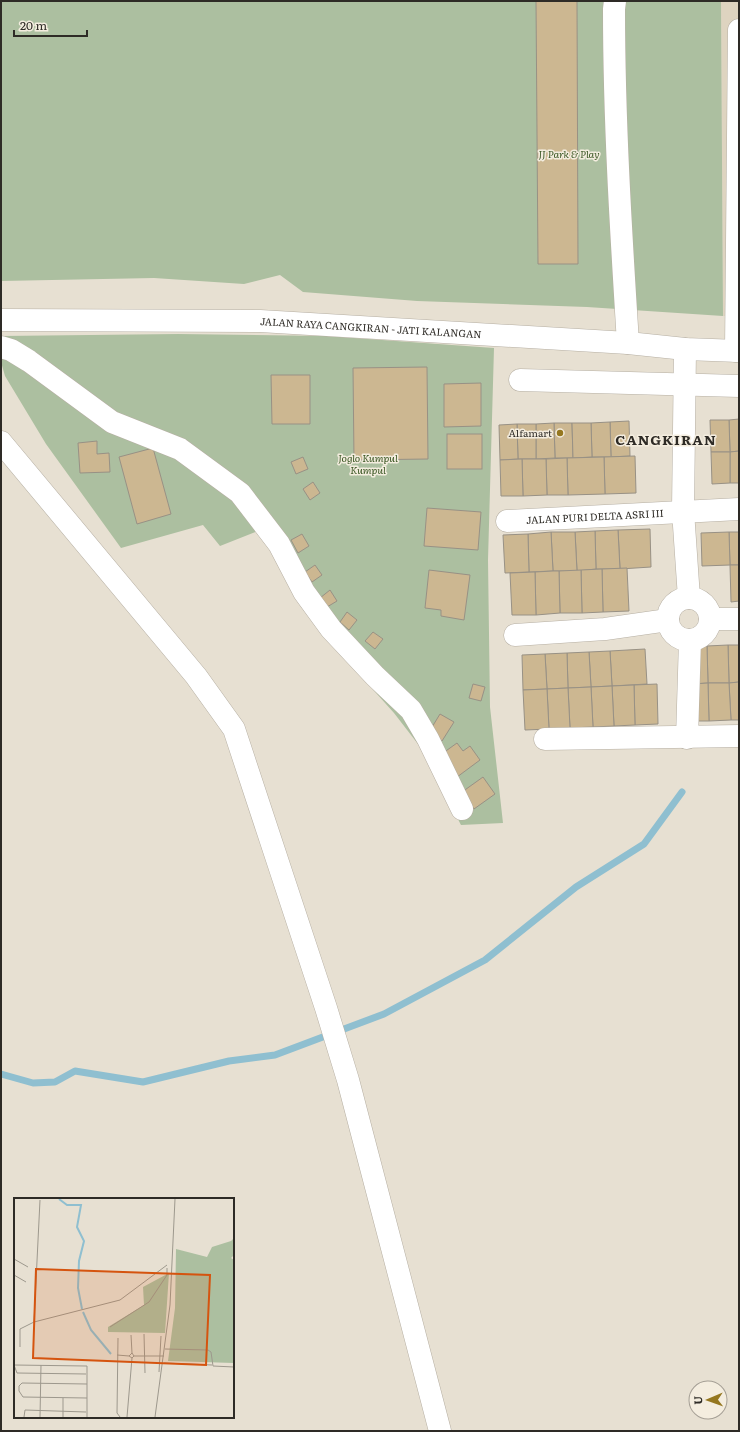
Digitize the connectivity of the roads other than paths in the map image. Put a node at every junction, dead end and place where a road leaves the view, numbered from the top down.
1 (615, 1) edge
2 (739, 30) edge
3 (1, 320) edge
4 (628, 343) junction
5 (1, 347) edge
6 (685, 349) junction
7 (737, 351) edge
8 (520, 380) dead end
9 (685, 384) junction
10 (739, 386) edge
11 (1, 442) edge
12 (739, 510) edge
13 (683, 511) junction
14 (507, 521) dead end
15 (688, 598) junction
16 (710, 619) junction
17 (739, 619) edge
18 (668, 620) junction
19 (515, 635) dead end
20 (690, 640) junction
21 (739, 736) edge
22 (687, 738) junction
23 (545, 739) dead end
24 (462, 809) dead end
25 (440, 1431) edge

1 - 4 street
2 - 7 street
3 - 4 street, JALAN RAYA CANGKIRAN - JATI KALANGAN
4 - 6 street, JALAN RAYA CANGKIRAN - JATI KALANGAN
5 - 24 street
6 - 7 street, JALAN RAYA CANGKIRAN - JATI KALANGAN
6 - 9 street
8 - 9 street
9 - 10 street
9 - 13 street
11 - 25 street
12 - 13 street, JALAN PURI DELTA ASRI III
13 - 14 street, JALAN PURI DELTA ASRI III
13 - 15 street
15 - 16 street
15 - 18 street
16 - 17 street
16 - 20 street
18 - 19 street
18 - 20 street
20 - 22 street
21 - 22 street
22 - 23 street

